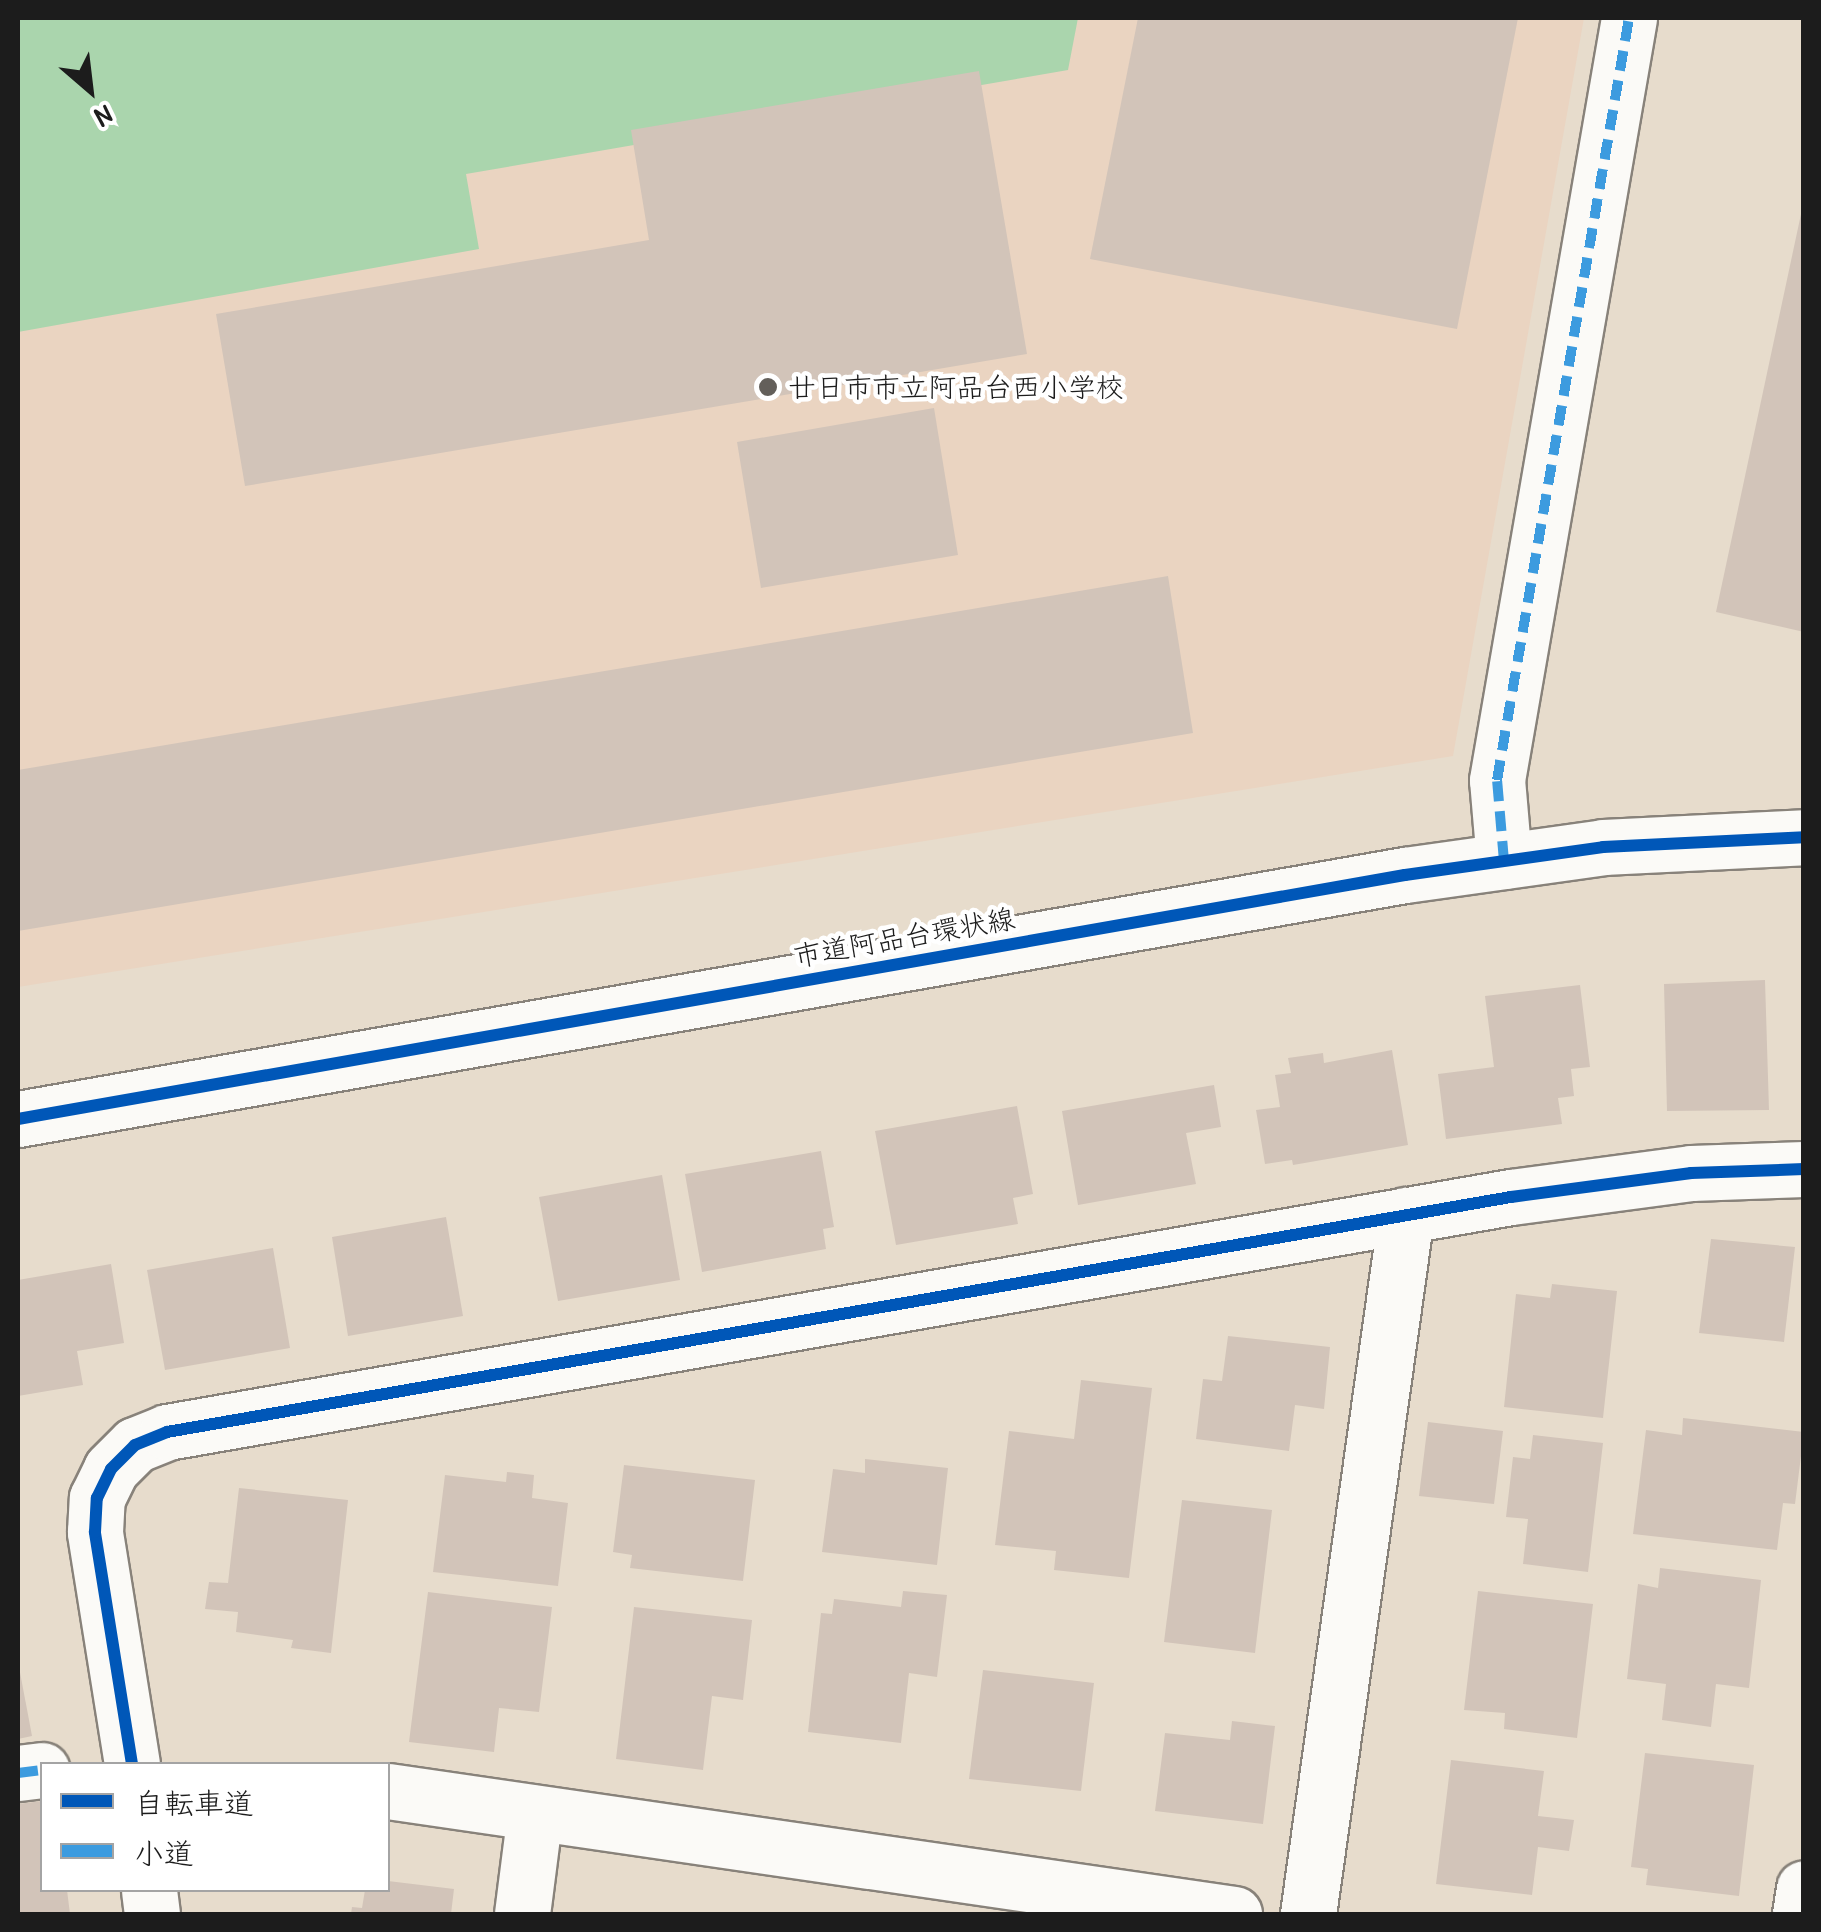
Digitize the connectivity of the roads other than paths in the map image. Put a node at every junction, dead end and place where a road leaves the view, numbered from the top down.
1 (1629, 18) edge
2 (1804, 837) edge
3 (1504, 861) junction
4 (18, 1119) edge
5 (1804, 1169) edge
6 (1406, 1215) junction
7 (132, 1762) edge
8 (390, 1791) edge
9 (535, 1812) junction
10 (1804, 1888) edge
11 (522, 1914) edge
12 (1234, 1914) edge
13 (1308, 1914) edge
14 (1800, 1914) edge

1 - 3 street
2 - 3 street, 市道阿品台環状線
3 - 4 street, 市道阿品台環状線
5 - 6 street
6 - 7 street
6 - 13 street
8 - 9 street
9 - 11 street
9 - 12 street
10 - 14 street

